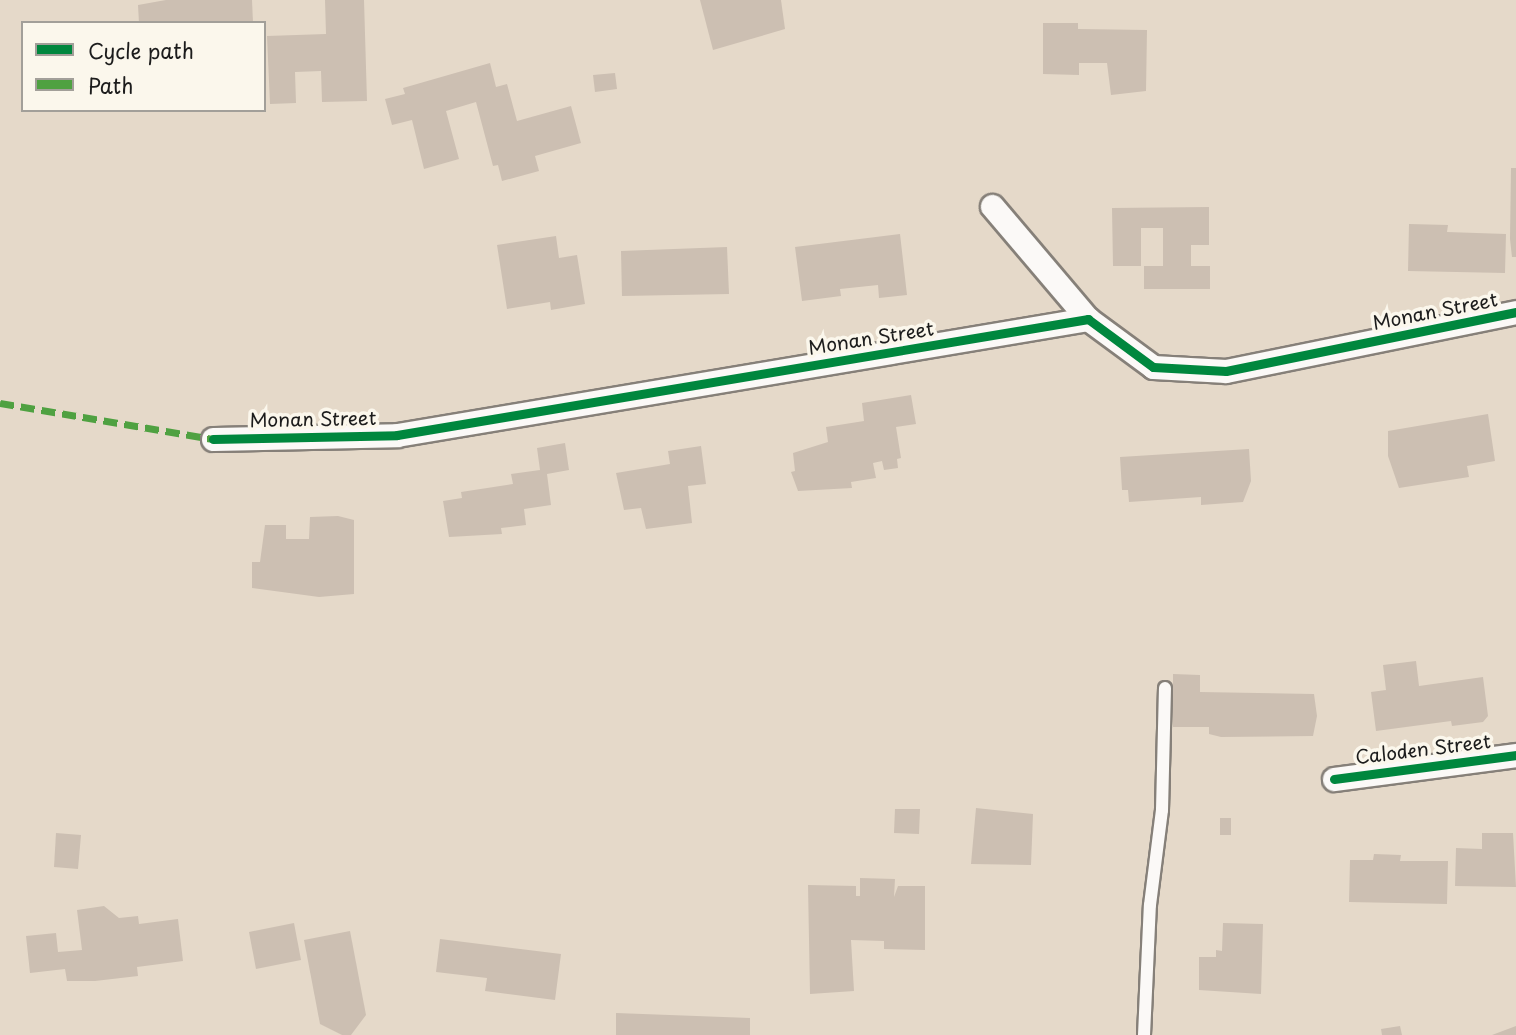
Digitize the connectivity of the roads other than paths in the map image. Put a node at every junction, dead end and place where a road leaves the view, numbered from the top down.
1 (992, 206) dead end
2 (1516, 312) edge
3 (1088, 319) junction
4 (213, 439) dead end
5 (1165, 688) dead end
6 (1516, 755) edge
7 (1334, 779) dead end
8 (1144, 1035) edge

1 - 3 street
2 - 3 street, Monan Street
3 - 4 street, Monan Street
5 - 8 lane
6 - 7 street, Caloden Street

